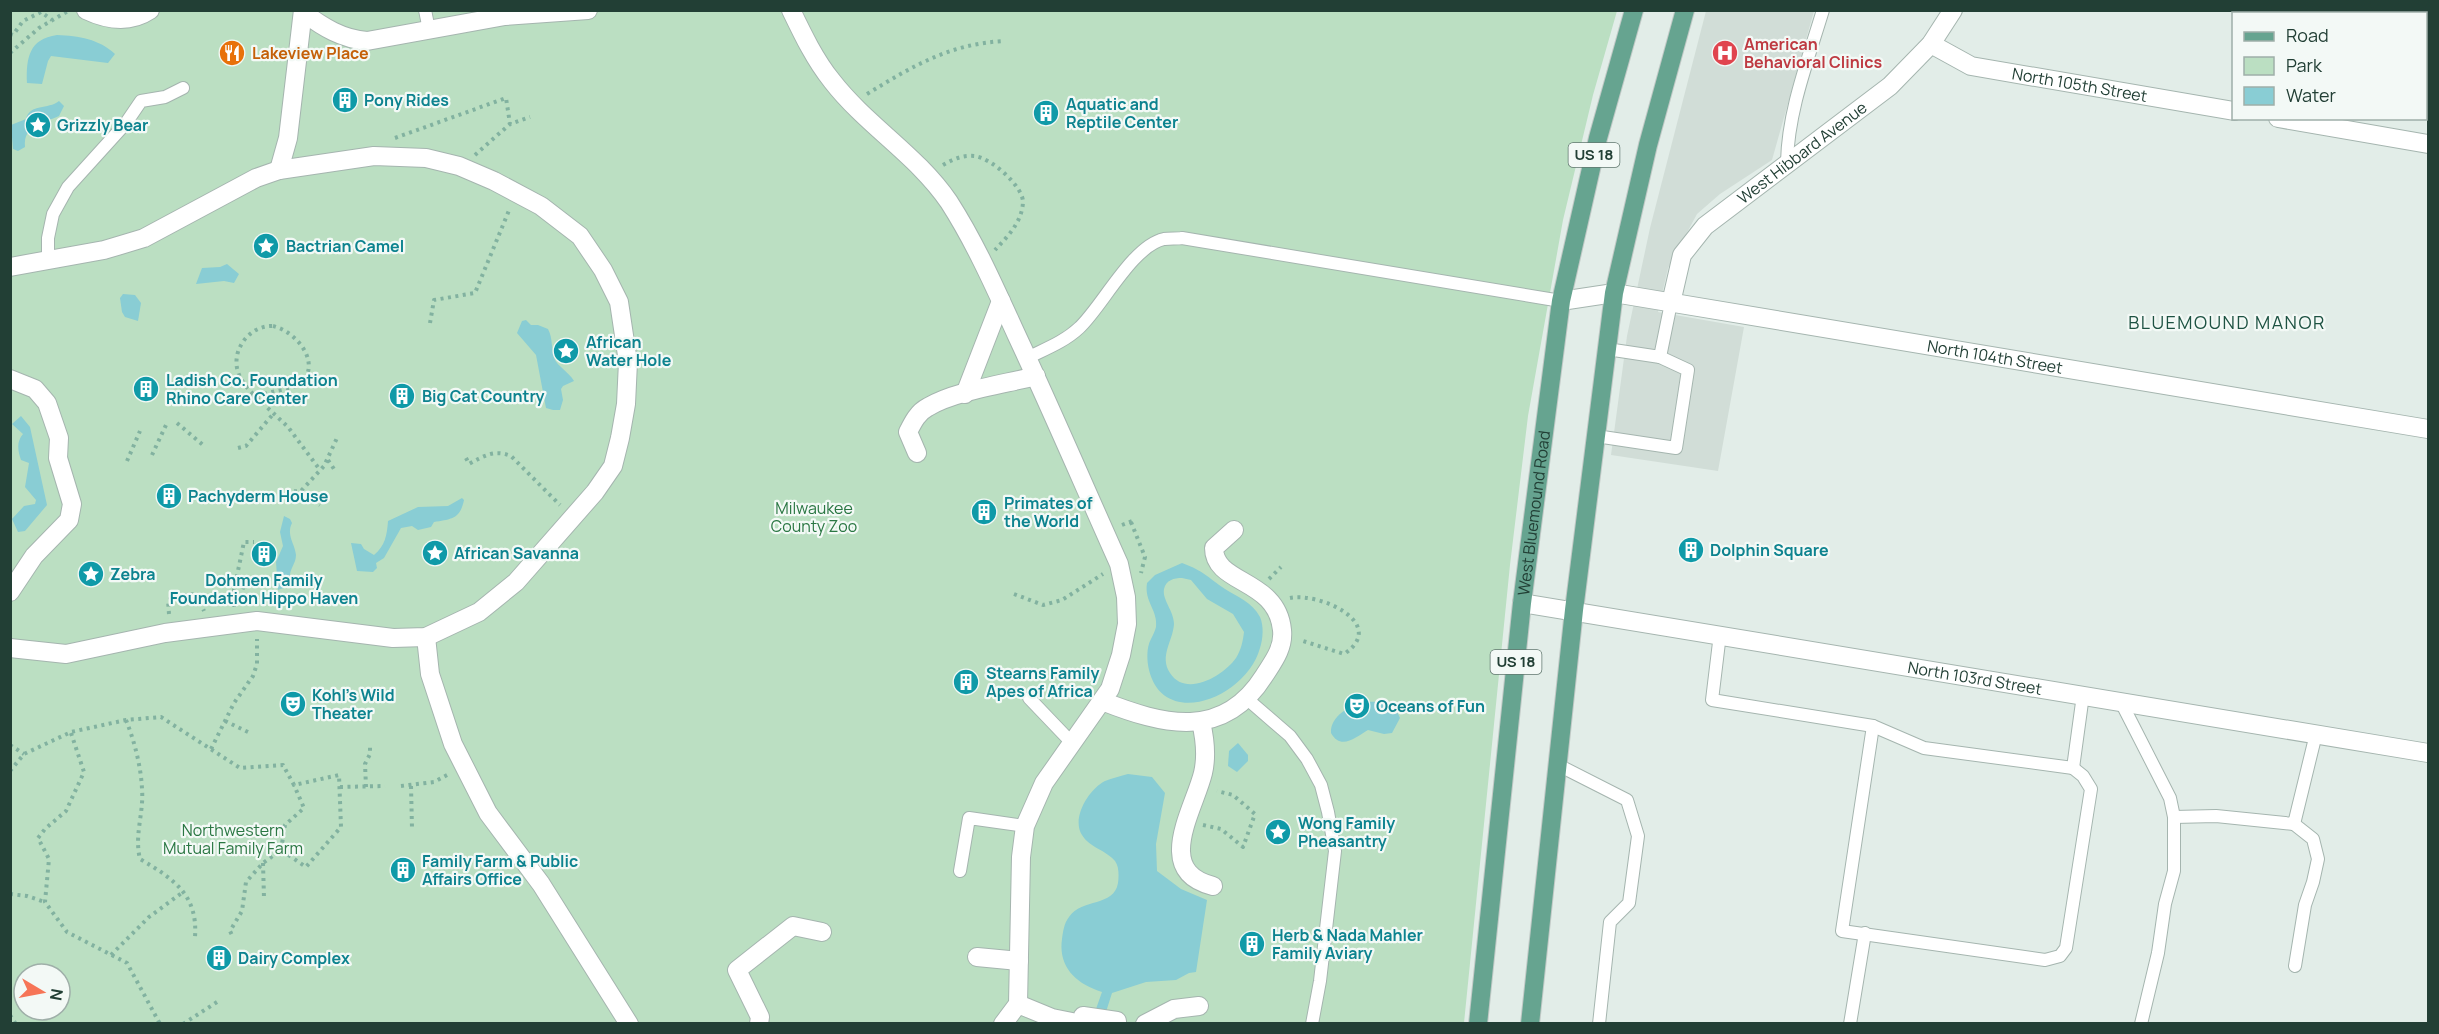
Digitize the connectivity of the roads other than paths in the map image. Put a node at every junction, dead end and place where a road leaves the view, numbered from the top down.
1 (86, 10) edge
2 (425, 10) edge
3 (588, 10) edge
4 (791, 10) edge
5 (1634, 10) edge
6 (1685, 10) edge
7 (1823, 10) edge
8 (1953, 10) edge
9 (144, 12) edge
10 (303, 12) edge
11 (429, 30) junction
12 (1931, 44) junction
13 (183, 88) dead end
14 (2232, 111) edge
15 (2290, 120) edge
16 (2428, 144) edge
17 (1787, 162) junction
18 (279, 170) junction
19 (48, 260) junction
20 (10, 267) edge
21 (1614, 293) junction
22 (1001, 301) junction
23 (1561, 301) junction
24 (1671, 303) junction
25 (1607, 350) junction
26 (1660, 357) junction
27 (1027, 358) junction
28 (1036, 376) junction
29 (10, 379) edge
30 (965, 394) junction
31 (2428, 429) edge
32 (1596, 436) junction
33 (917, 453) dead end
34 (1234, 530) dead end
35 (10, 592) edge
36 (1522, 603) junction
37 (1574, 610) junction
38 (1720, 634) junction
39 (426, 637) junction
40 (10, 648) edge
41 (2083, 695) junction
42 (1029, 698) dead end
43 (1246, 698) junction
44 (1102, 702) junction
45 (2121, 702) junction
46 (1201, 722) junction
47 (1873, 726) junction
48 (2316, 734) junction
49 (1072, 743) junction
50 (2428, 753) edge
51 (1557, 765) junction
52 (2073, 768) junction
53 (2174, 817) junction
54 (2295, 824) junction
55 (1025, 826) junction
56 (960, 871) dead end
57 (1213, 886) dead end
58 (822, 932) dead end
59 (1865, 933) junction
60 (977, 957) dead end
61 (1019, 961) junction
62 (2295, 966) dead end
63 (1018, 1004) junction
64 (1199, 1006) dead end
65 (629, 1023) edge
66 (759, 1023) edge
67 (1003, 1023) edge
68 (1082, 1023) edge
69 (1117, 1023) edge
70 (1145, 1023) edge
71 (1312, 1023) edge
72 (1478, 1023) edge
73 (1530, 1023) edge
74 (1599, 1023) edge
75 (1850, 1023) edge
76 (2141, 1023) edge

1 - 9 street
2 - 11 lane
3 - 11 street
4 - 22 street
5 - 23 main road, West Bluemound Road / US 18
6 - 21 main road, US 18
7 - 17 lane
8 - 12 street, West Hibbard Avenue
10 - 11 street
10 - 18 street
12 - 14 street, North 105th Street
12 - 17 street, West Hibbard Avenue
13 - 19 lane
15 - 16 street
17 - 24 street, West Hibbard Avenue
18 - 19 street
18 - 39 street
19 - 20 street
21 - 23 street, North 104th Street
21 - 24 street, North 104th Street
21 - 25 main road, US 18
22 - 27 street
22 - 30 street
23 - 27 lane
23 - 36 main road, West Bluemound Road / US 18
24 - 26 lane
24 - 31 street, North 104th Street
25 - 26 lane
25 - 32 main road, US 18
26 - 32 lane
27 - 28 street
28 - 30 street
28 - 44 street
29 - 35 street
30 - 33 street
32 - 37 main road, US 18
34 - 43 street
36 - 37 street, North 103rd Street
36 - 72 main road, West Bluemound Road / US 18
37 - 38 street, North 103rd Street
37 - 51 main road, US 18
38 - 41 street, North 103rd Street
38 - 47 lane
39 - 40 street
39 - 65 street
41 - 45 street, North 103rd Street
41 - 52 lane
42 - 49 lane
43 - 46 street
43 - 71 lane
44 - 46 street
44 - 49 street
45 - 48 street, North 103rd Street
45 - 53 lane
46 - 57 street
47 - 52 lane
47 - 59 lane
48 - 50 street, North 103rd Street
48 - 54 lane
49 - 55 street
51 - 73 main road, US 18
51 - 74 lane
52 - 59 lane
53 - 54 lane
53 - 76 lane
54 - 62 lane
55 - 56 lane
55 - 61 street
58 - 66 street
59 - 75 lane
60 - 61 street
61 - 63 street
63 - 67 street
63 - 68 street
64 - 70 street
68 - 69 street

